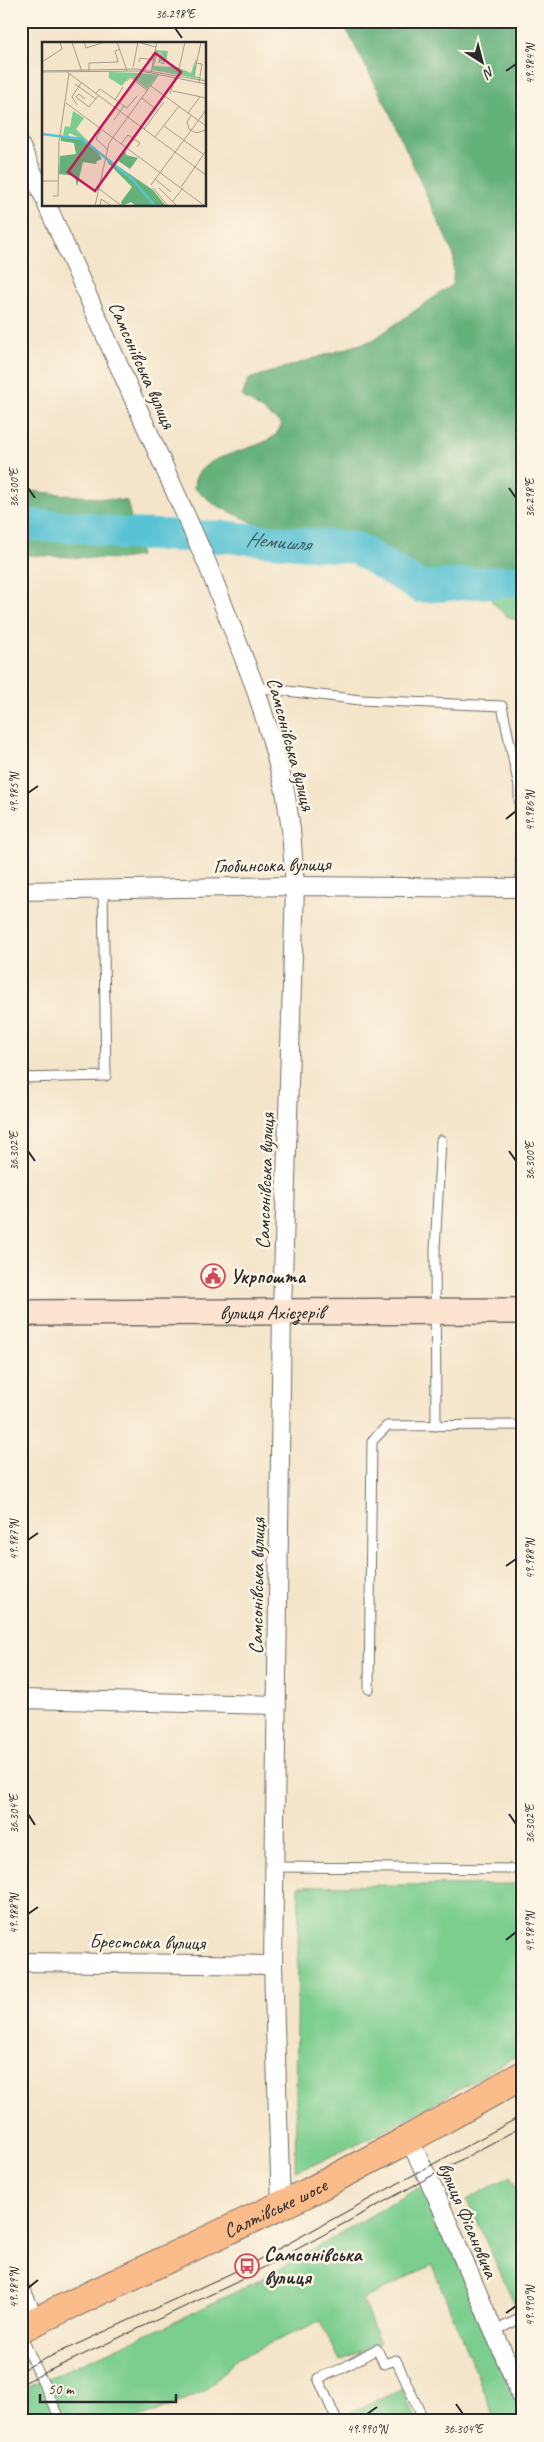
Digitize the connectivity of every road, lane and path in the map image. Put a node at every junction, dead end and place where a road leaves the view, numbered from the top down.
1 (21, 147) edge
2 (42, 193) edge
3 (47, 206) edge
4 (255, 688) junction
5 (295, 886) junction
6 (522, 888) edge
7 (103, 890) junction
8 (21, 891) edge
9 (21, 1078) edge
10 (441, 1140) dead end
11 (282, 1311) junction
12 (435, 1311) junction
13 (523, 1311) edge
14 (21, 1313) edge
15 (523, 1425) edge
16 (436, 1426) junction
17 (369, 1689) dead end
18 (21, 1699) edge
19 (277, 1704) junction
20 (275, 1867) junction
21 (523, 1869) edge
22 (21, 1962) edge
23 (273, 1965) junction
24 (523, 2075) edge
25 (409, 2139) junction
26 (281, 2206) junction
27 (21, 2290) edge
28 (523, 2317) edge
29 (26, 2328) edge
30 (492, 2332) junction
31 (523, 2400) edge
32 (61, 2421) edge
33 (337, 2421) edge
34 (424, 2421) edge

1 - 2 street
3 - 4 street, Самсонівська вулиця
4 - 5 street, Самсонівська вулиця
4 - 6 lane
5 - 6 street, Глобинська вулиця
5 - 7 street, Глобинська вулиця
5 - 11 street, Самсонівська вулиця
7 - 8 street, Глобинська вулиця
7 - 9 lane
10 - 12 lane
11 - 12 main road, вулиця Ахієзерів
11 - 14 main road, вулиця Ахієзерів
11 - 19 street, Самсонівська вулиця
12 - 13 main road, вулиця Ахієзерів
12 - 16 lane
15 - 16 lane
16 - 17 lane
18 - 19 street
19 - 20 street, Самсонівська вулиця
20 - 21 lane
20 - 23 street, Самсонівська вулиця
22 - 23 street, Брестська вулиця
23 - 26 street, Самсонівська вулиця
24 - 25 main road, Салтівське шосе
25 - 26 main road, Салтівське шосе
25 - 30 street, вулиця Фісановича
26 - 29 main road, Салтівське шосе
27 - 29 street
28 - 30 lane
29 - 32 lane
30 - 31 street, вулиця Фісановича
33 - 34 lane

